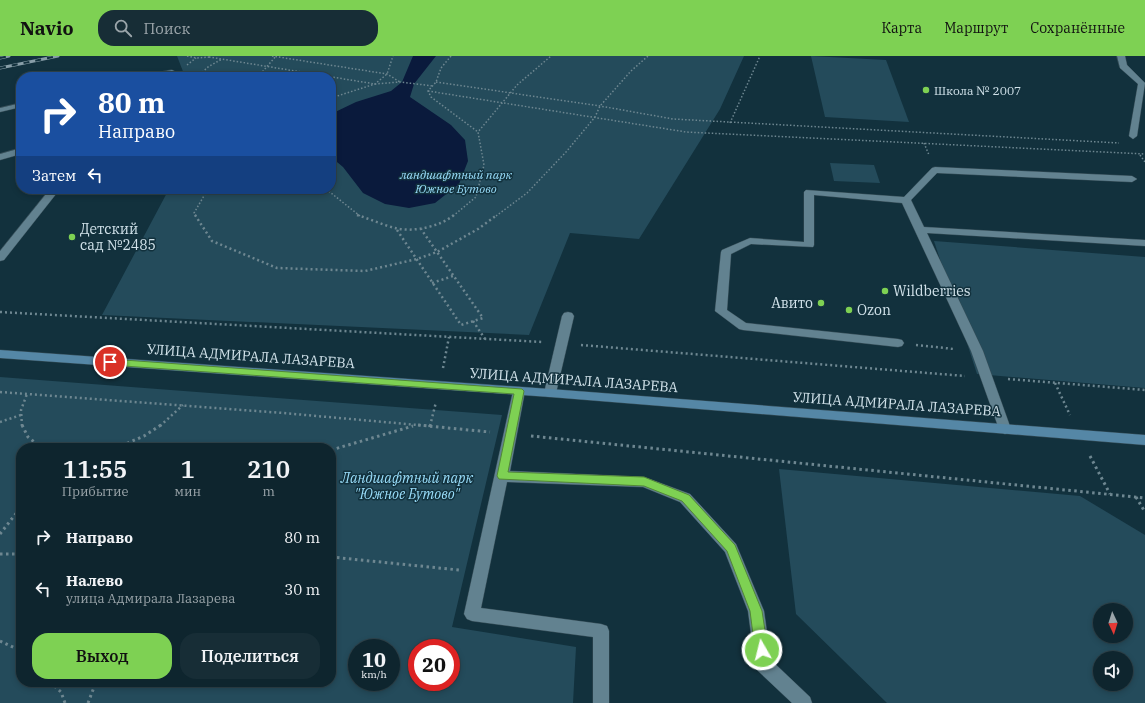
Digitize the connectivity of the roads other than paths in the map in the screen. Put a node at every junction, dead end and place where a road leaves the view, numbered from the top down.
1 (1121, 56) edge
2 (16, 106) edge
3 (0, 110) edge
4 (1133, 136) dead end
5 (16, 152) edge
6 (0, 157) edge
7 (1132, 179) dead end
8 (51, 194) edge
9 (906, 200) junction
10 (920, 230) junction
11 (1145, 243) edge
12 (0, 258) edge
13 (568, 316) dead end
14 (898, 343) road end
15 (0, 354) edge
16 (519, 391) junction
17 (550, 394) junction
18 (1005, 429) junction
19 (1145, 440) edge
20 (502, 476) junction
21 (601, 703) edge
22 (804, 703) edge

1 - 4 lane
2 - 3 lane
5 - 6 lane
7 - 9 lane
8 - 12 lane
9 - 10 lane
9 - 14 lane
10 - 11 lane
10 - 18 lane
13 - 17 lane
15 - 16 street, УЛИЦА АДМИРАЛА ЛАЗАРЕВА
16 - 17 street, УЛИЦА АДМИРАЛА ЛАЗАРЕВА
16 - 20 lane
17 - 18 street, УЛИЦА АДМИРАЛА ЛАЗАРЕВА
18 - 19 street, УЛИЦА АДМИРАЛА ЛАЗАРЕВА
20 - 21 lane
20 - 22 lane

